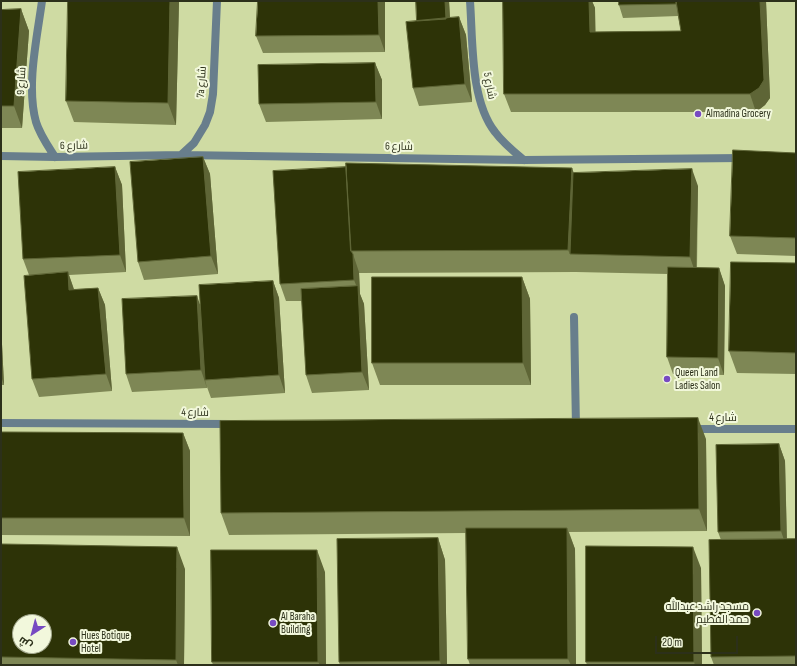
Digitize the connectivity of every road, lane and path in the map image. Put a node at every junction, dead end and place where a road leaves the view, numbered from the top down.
1 (42, 1) edge
2 (217, 1) edge
3 (470, 1) edge
4 (181, 155) junction
5 (1, 156) edge
6 (55, 157) junction
7 (751, 158) edge
8 (524, 160) junction
9 (574, 317) dead end
10 (1, 423) edge
11 (241, 424) edge
12 (575, 427) edge
13 (684, 429) edge
14 (796, 429) edge

1 - 6 street, شارع 9
2 - 4 street, 7a شارع
3 - 8 street, شارع 5
4 - 6 street, شارع 6
4 - 8 street, شارع 6
5 - 6 street, شارع 6
7 - 8 street, شارع 6
9 - 12 street
10 - 11 street, شارع 4
13 - 14 street, شارع 4

